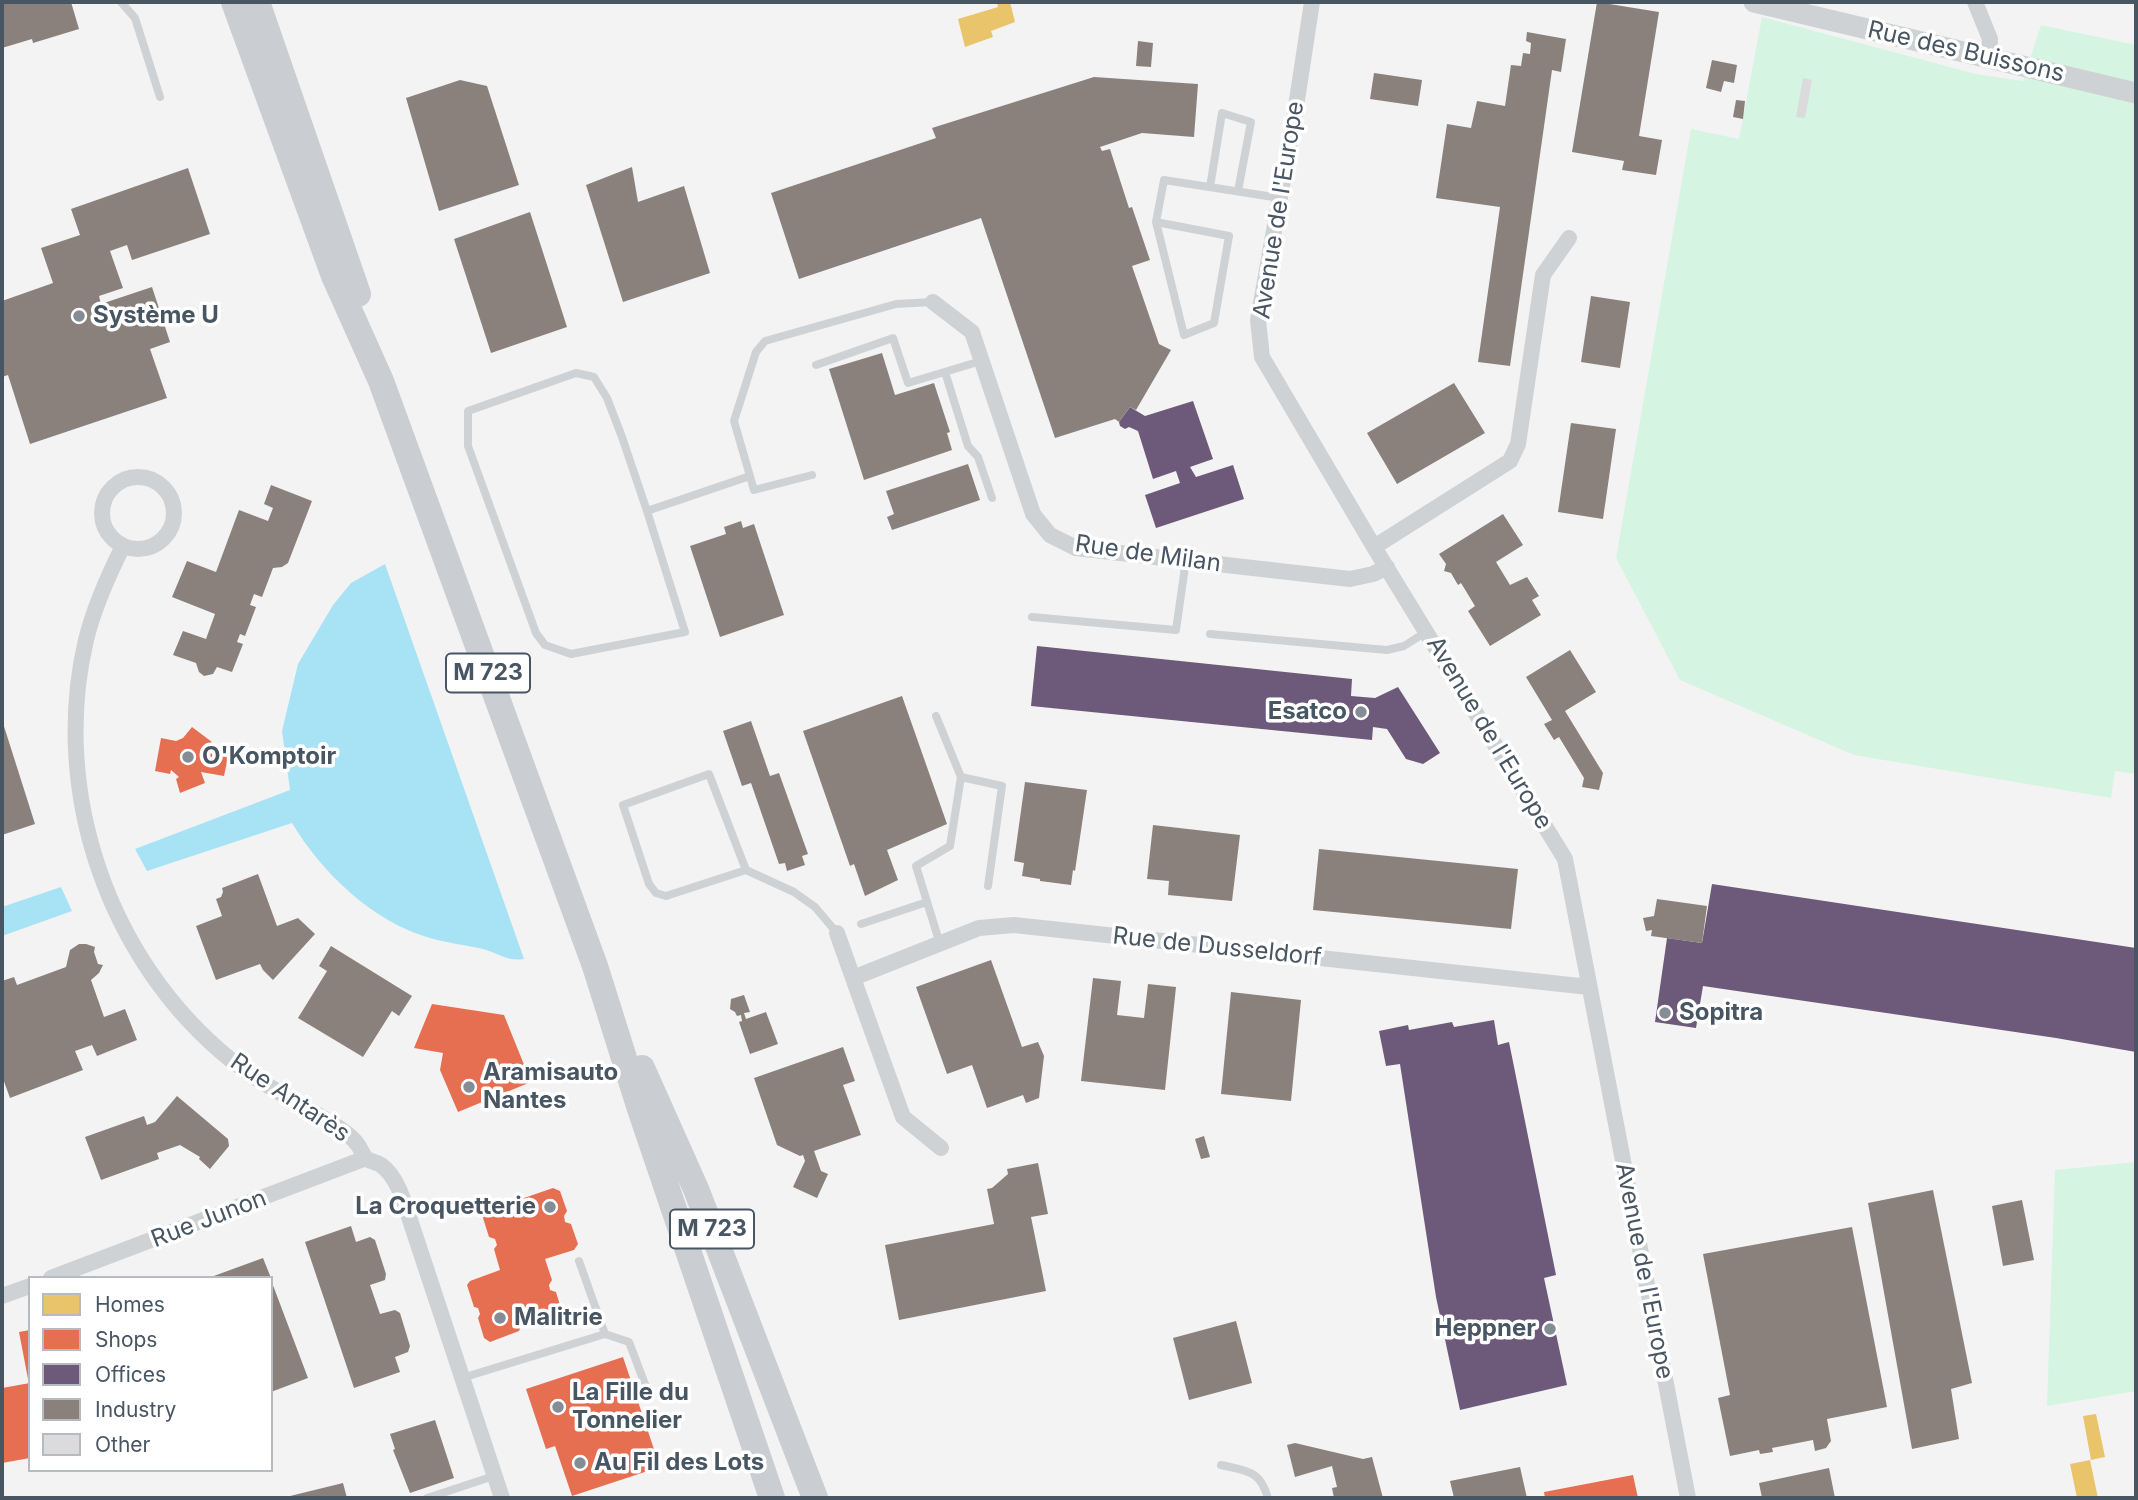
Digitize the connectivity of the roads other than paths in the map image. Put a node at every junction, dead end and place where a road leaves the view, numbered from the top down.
1 (121, 2) edge
2 (234, 2) edge
3 (257, 2) edge
4 (1311, 2) edge
5 (1754, 2) edge
6 (1975, 2) edge
7 (1989, 58) junction
8 (2136, 93) edge
9 (160, 97) dead end
10 (1210, 187) junction
11 (1238, 191) junction
12 (1280, 198) junction
13 (1156, 222) junction
14 (1569, 238) dead end
15 (933, 302) joint
16 (981, 361) junction
17 (816, 365) dead end
18 (945, 372) junction
19 (381, 381) junction
20 (812, 475) dead end
21 (750, 476) junction
22 (992, 498) dead end
23 (647, 511) junction
24 (123, 546) junction
25 (1374, 547) junction
26 (1186, 560) junction
27 (1387, 567) junction
28 (1031, 617) dead end
29 (1427, 631) junction
30 (1210, 634) dead end
31 (936, 716) dead end
32 (961, 777) junction
33 (746, 870) junction
34 (988, 886) dead end
35 (927, 902) junction
36 (861, 924) dead end
37 (837, 933) joint
38 (940, 944) junction
39 (595, 966) junction
40 (853, 978) junction
41 (1589, 987) junction
42 (941, 1148) dead end
43 (366, 1158) junction
44 (579, 1261) dead end
45 (56, 1276) edge
46 (28, 1287) edge
47 (2, 1296) edge
48 (606, 1334) junction
49 (462, 1378) junction
50 (646, 1387) dead end
51 (1221, 1465) dead end
52 (495, 1476) junction
53 (427, 1498) edge
54 (502, 1498) edge
55 (772, 1498) edge
56 (815, 1498) edge
57 (1268, 1498) edge
58 (1688, 1498) edge

1 - 9 lane
2 - 19 main road, M 723
3 - 19 main road, M 723
4 - 12 street, Avenue de l'Europe
5 - 7 street, Rue des Buissons
6 - 7 street
7 - 8 street, Rue des Buissons
10 - 11 lane
10 - 11 lane
10 - 13 lane
11 - 12 lane
12 - 25 street, Avenue de l'Europe
13 - 13 lane
14 - 25 street
15 - 16 street, Rue de Milan
15 - 21 lane
16 - 18 lane
16 - 26 street, Rue de Milan
17 - 18 lane
18 - 22 lane
19 - 39 main road, M 723
20 - 21 lane
21 - 23 lane
23 - 23 lane
24 - 24 street
24 - 43 street, Rue Antarès
25 - 27 street, Avenue de l'Europe
26 - 27 street, Rue de Milan
26 - 28 lane
27 - 29 street, Avenue de l'Europe
29 - 30 lane
29 - 41 street, Avenue de l'Europe
31 - 32 lane
32 - 34 lane
32 - 35 lane
33 - 33 lane
33 - 37 lane
35 - 36 lane
35 - 38 lane
37 - 40 street
38 - 40 street, Rue de Dusseldorf
38 - 41 street, Rue de Dusseldorf
39 - 55 main road, M 723
39 - 56 main road, M 723
40 - 42 street
41 - 58 street, Avenue de l'Europe
43 - 45 street, Rue Junon
43 - 49 street, Rue Antarès
44 - 48 lane
46 - 47 street
48 - 49 lane
48 - 50 lane
49 - 52 street, Rue Antarès
51 - 57 lane
52 - 53 lane
52 - 54 street, Rue Antarès

